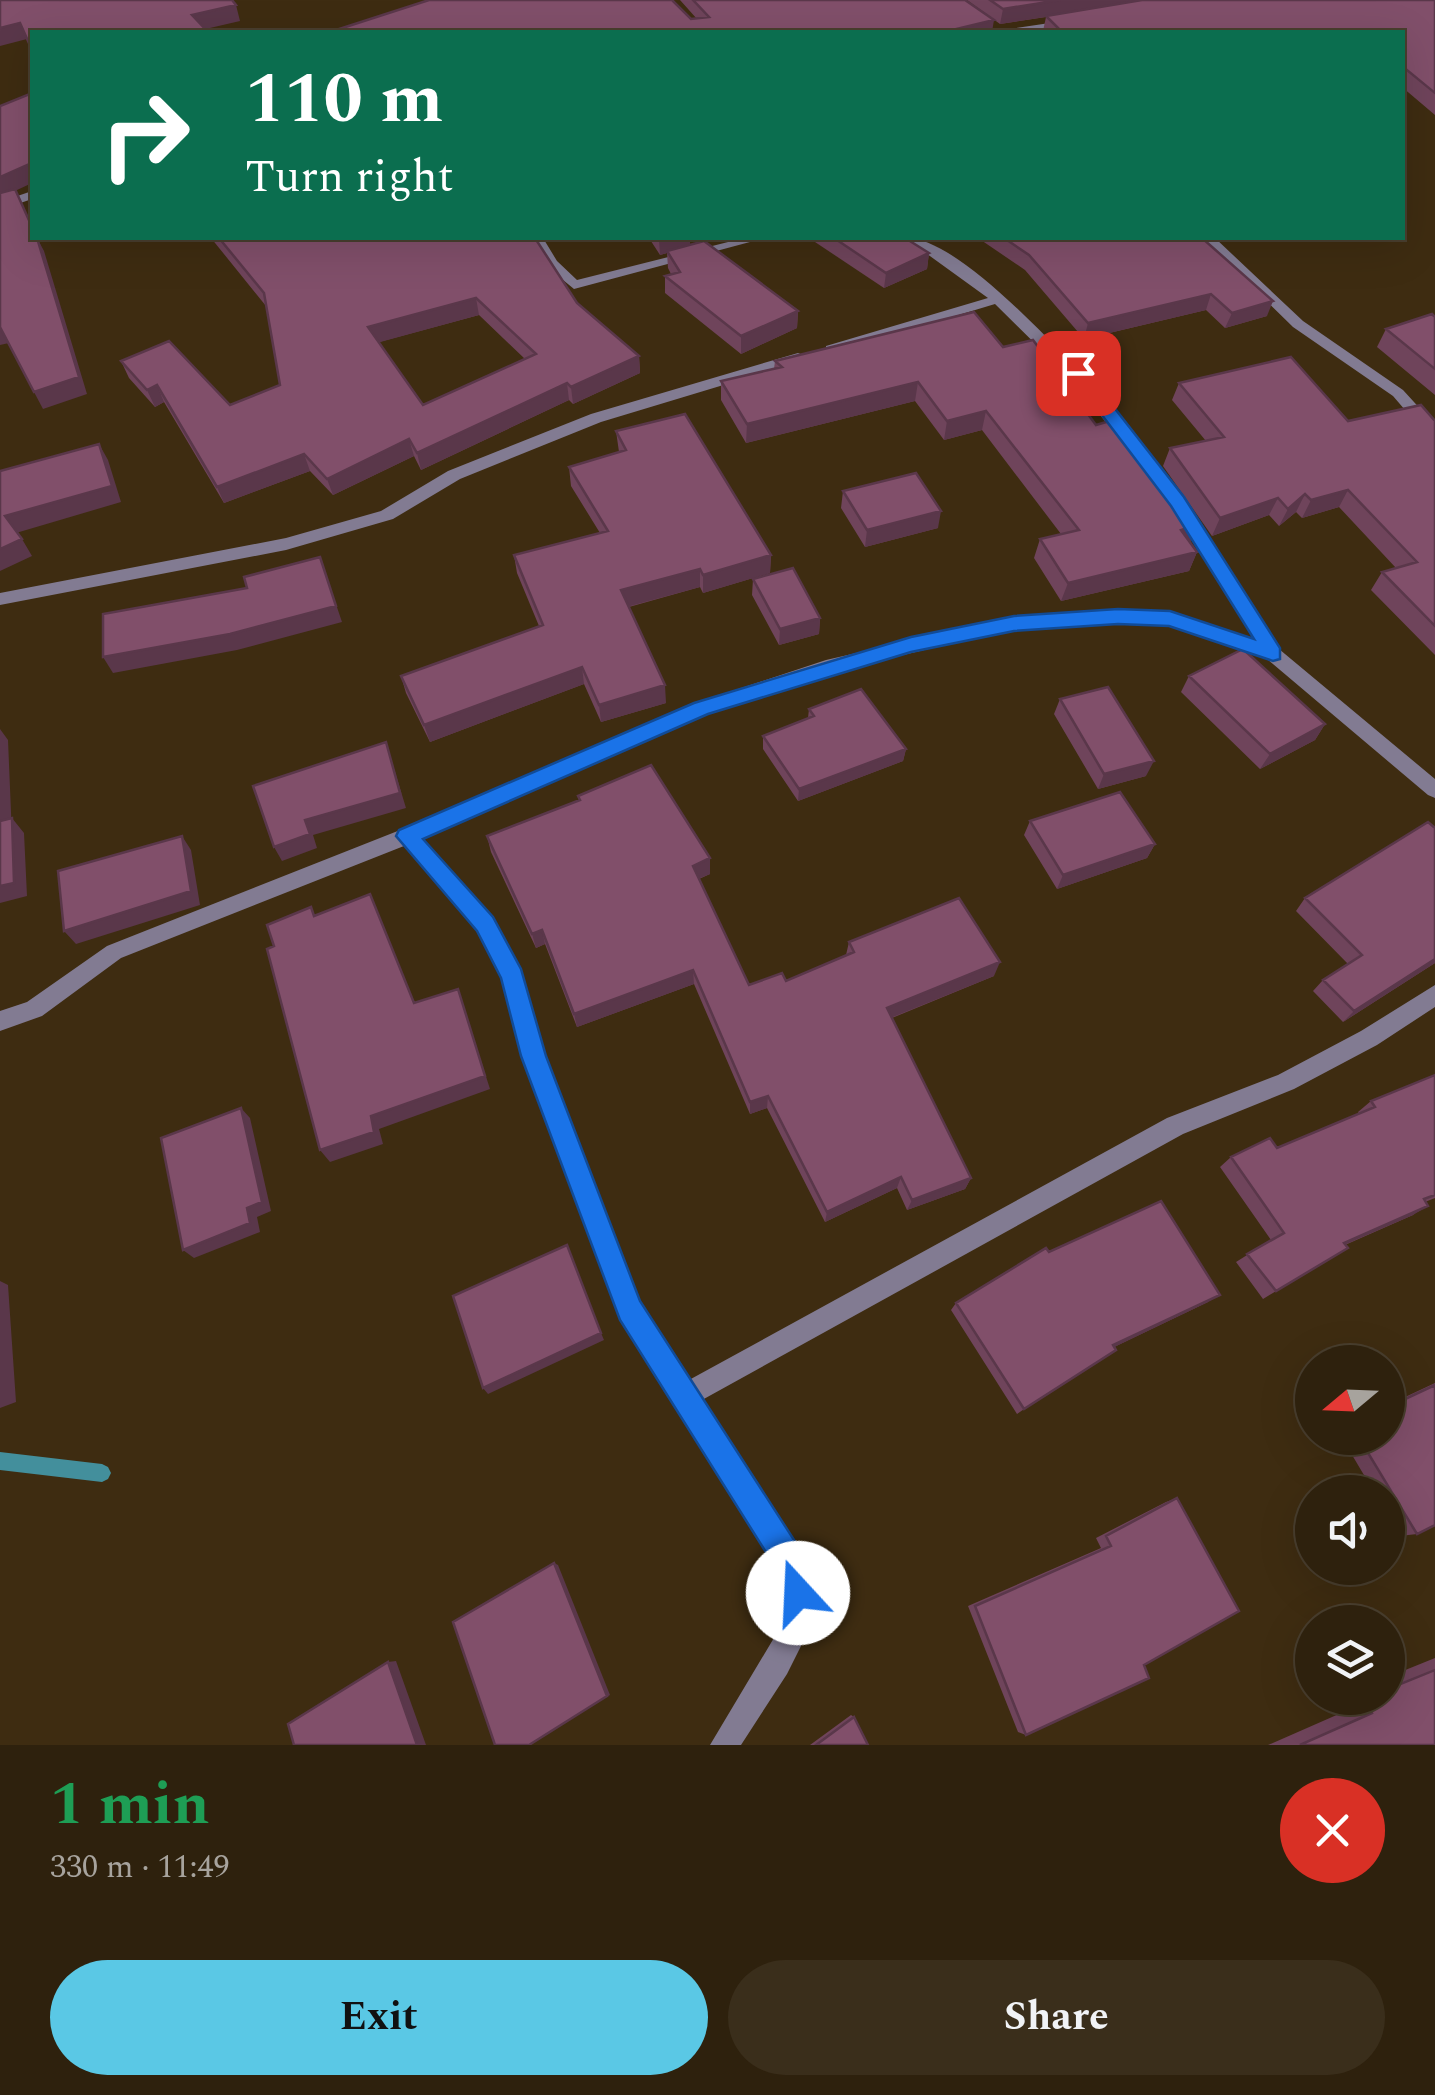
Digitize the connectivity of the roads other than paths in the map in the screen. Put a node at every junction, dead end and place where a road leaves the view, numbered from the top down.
1 (982, 21) edge
2 (1081, 21) edge
3 (994, 30) edge
4 (1012, 30) edge
5 (30, 196) edge
6 (0, 206) edge
7 (538, 240) edge
8 (750, 240) edge
9 (915, 240) edge
10 (1210, 240) edge
11 (998, 299) junction
12 (1435, 434) edge
13 (0, 599) edge
14 (1273, 654) junction
15 (1434, 786) edge
16 (407, 836) junction
17 (1435, 995) edge
18 (0, 1021) edge
19 (686, 1395) junction
20 (724, 1745) edge

1 - 3 street
2 - 4 street
5 - 6 street
7 - 8 street
9 - 11 street
10 - 12 street
11 - 13 street
11 - 14 street
14 - 15 street
14 - 16 street
16 - 18 street
16 - 19 street
17 - 19 street
19 - 20 street

